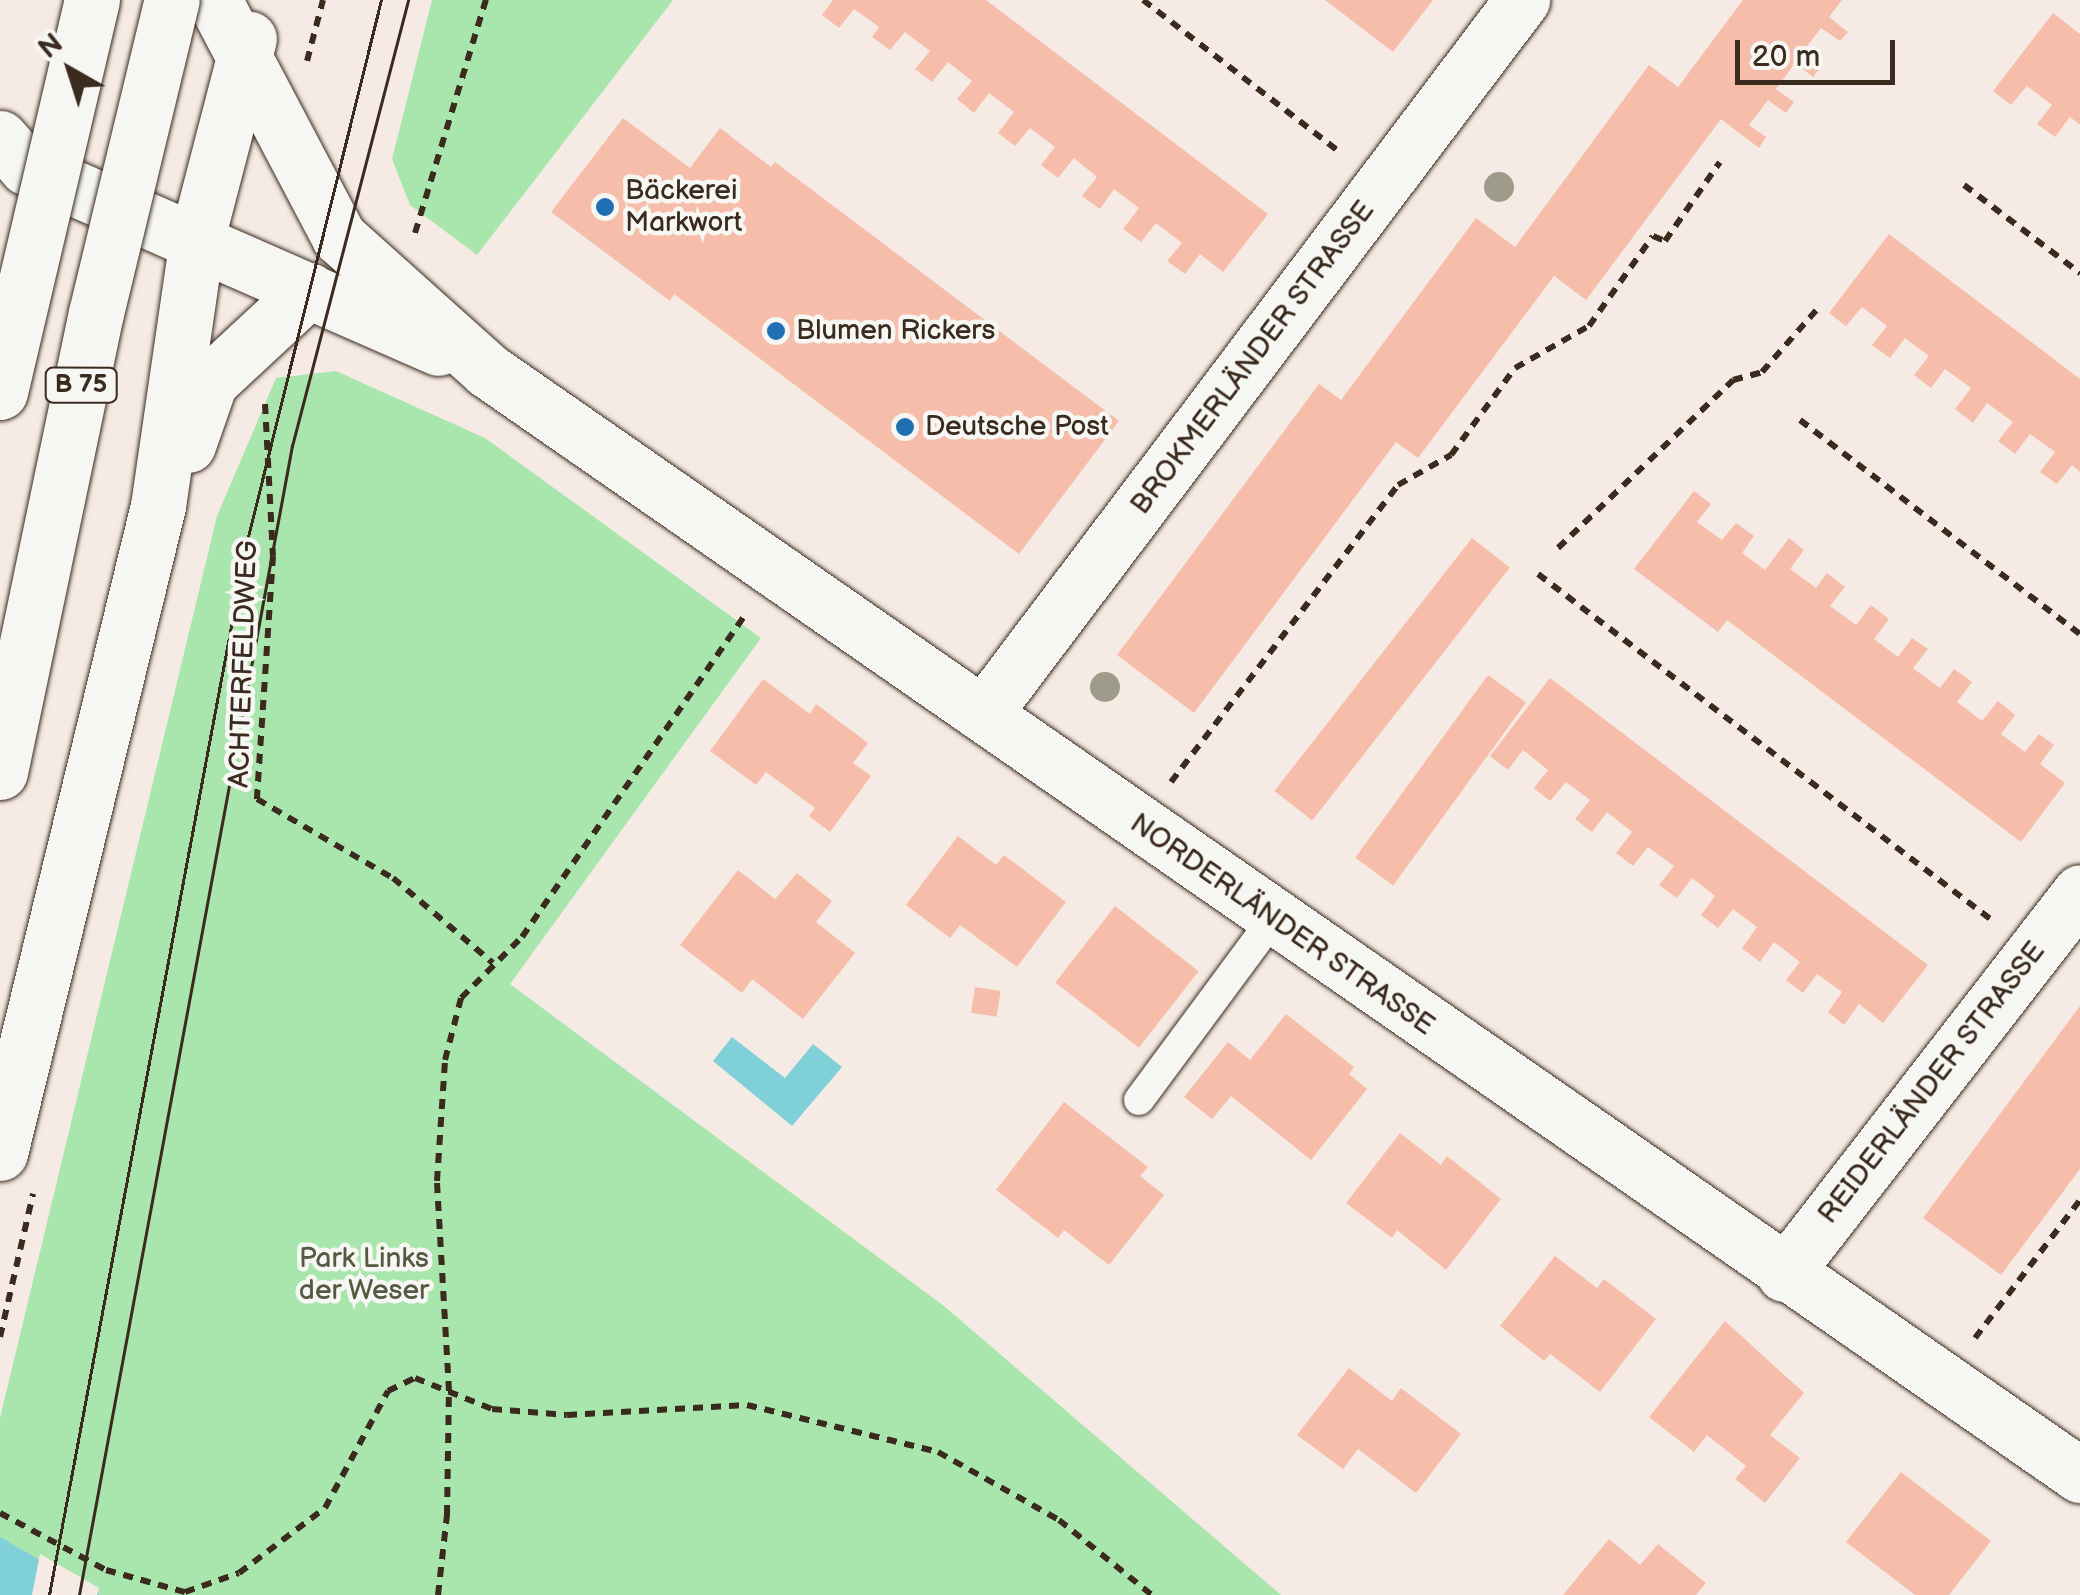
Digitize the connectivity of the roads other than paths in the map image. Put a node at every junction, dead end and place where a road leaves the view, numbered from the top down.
1 (92, 0) edge
2 (172, 0) edge
3 (214, 0) edge
4 (258, 0) edge
5 (1522, 0) edge
6 (244, 57) junction
7 (0, 138) edge
8 (197, 238) junction
9 (310, 290) junction
10 (487, 370) junction
11 (0, 392) edge
12 (158, 506) junction
13 (983, 714) junction
14 (0, 772) edge
15 (2080, 892) edge
16 (1272, 919) junction
17 (1140, 1100) dead end
18 (0, 1153) edge
19 (1784, 1274) junction
20 (2080, 1475) edge

1 - 11 main road, B 75, bridge
2 - 14 main road, B 75, bridge
3 - 6 main road, NORDERLÄNDER STRASSE
4 - 6 main road
5 - 13 main road, BROKMERLÄNDER STRASSE
6 - 8 main road
6 - 10 main road, NORDERLÄNDER STRASSE
7 - 8 main road, NORDERLÄNDER STRASSE
8 - 9 main road, NORDERLÄNDER STRASSE
8 - 12 main road
9 - 10 main road, NORDERLÄNDER STRASSE
9 - 12 main road
10 - 13 main road, NORDERLÄNDER STRASSE
12 - 18 main road
13 - 16 main road, NORDERLÄNDER STRASSE
15 - 19 main road, REIDERLÄNDER STRASSE
16 - 17 lane
16 - 19 main road, NORDERLÄNDER STRASSE
19 - 20 main road, NORDERLÄNDER STRASSE

